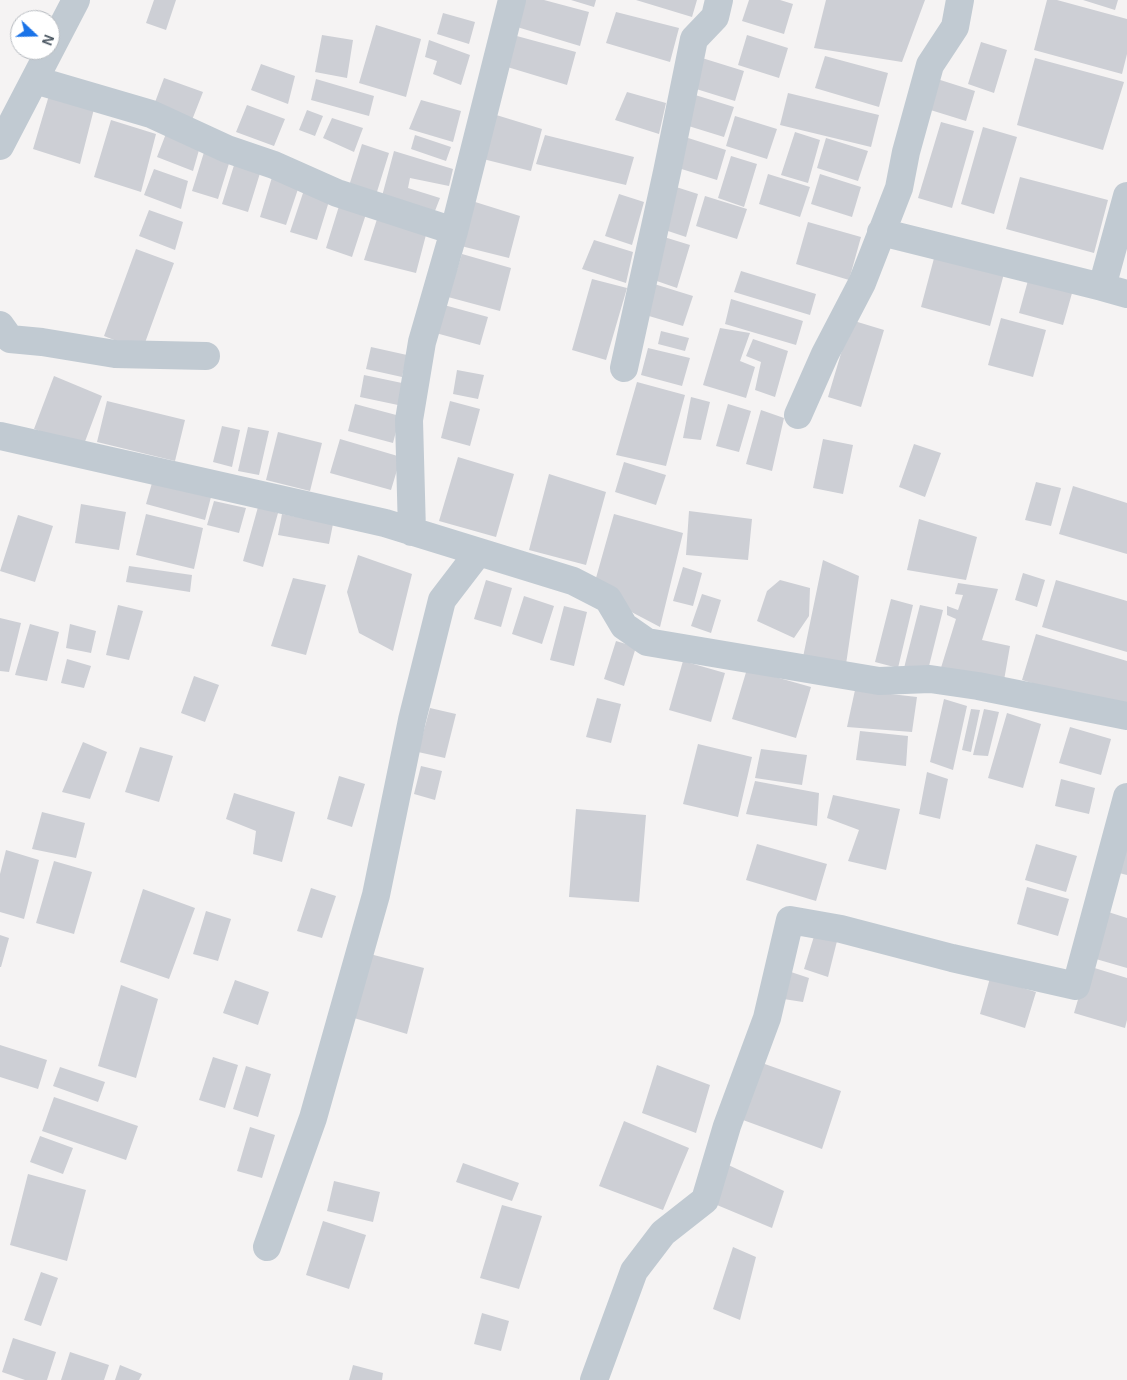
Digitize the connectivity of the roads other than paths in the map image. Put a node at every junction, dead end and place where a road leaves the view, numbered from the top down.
1 (76, 0) edge
2 (512, 0) edge
3 (719, 0) edge
4 (960, 0) edge
5 (35, 80) junction
6 (0, 146) edge
7 (1127, 196) edge
8 (454, 231) junction
9 (881, 232) junction
10 (1114, 290) edge
11 (0, 325) edge
12 (206, 356) dead end
13 (624, 368) dead end
14 (798, 415) dead end
15 (0, 436) edge
16 (412, 532) junction
17 (478, 553) junction
18 (1127, 716) edge
19 (1127, 797) edge
20 (267, 1247) dead end
21 (594, 1380) edge

1 - 5 street
2 - 8 street
3 - 13 street
4 - 9 street
5 - 6 street
5 - 8 street
7 - 10 street
8 - 16 street
9 - 10 street
9 - 14 street
11 - 12 street
15 - 16 street
16 - 17 street
17 - 18 street
17 - 20 street
19 - 21 street

